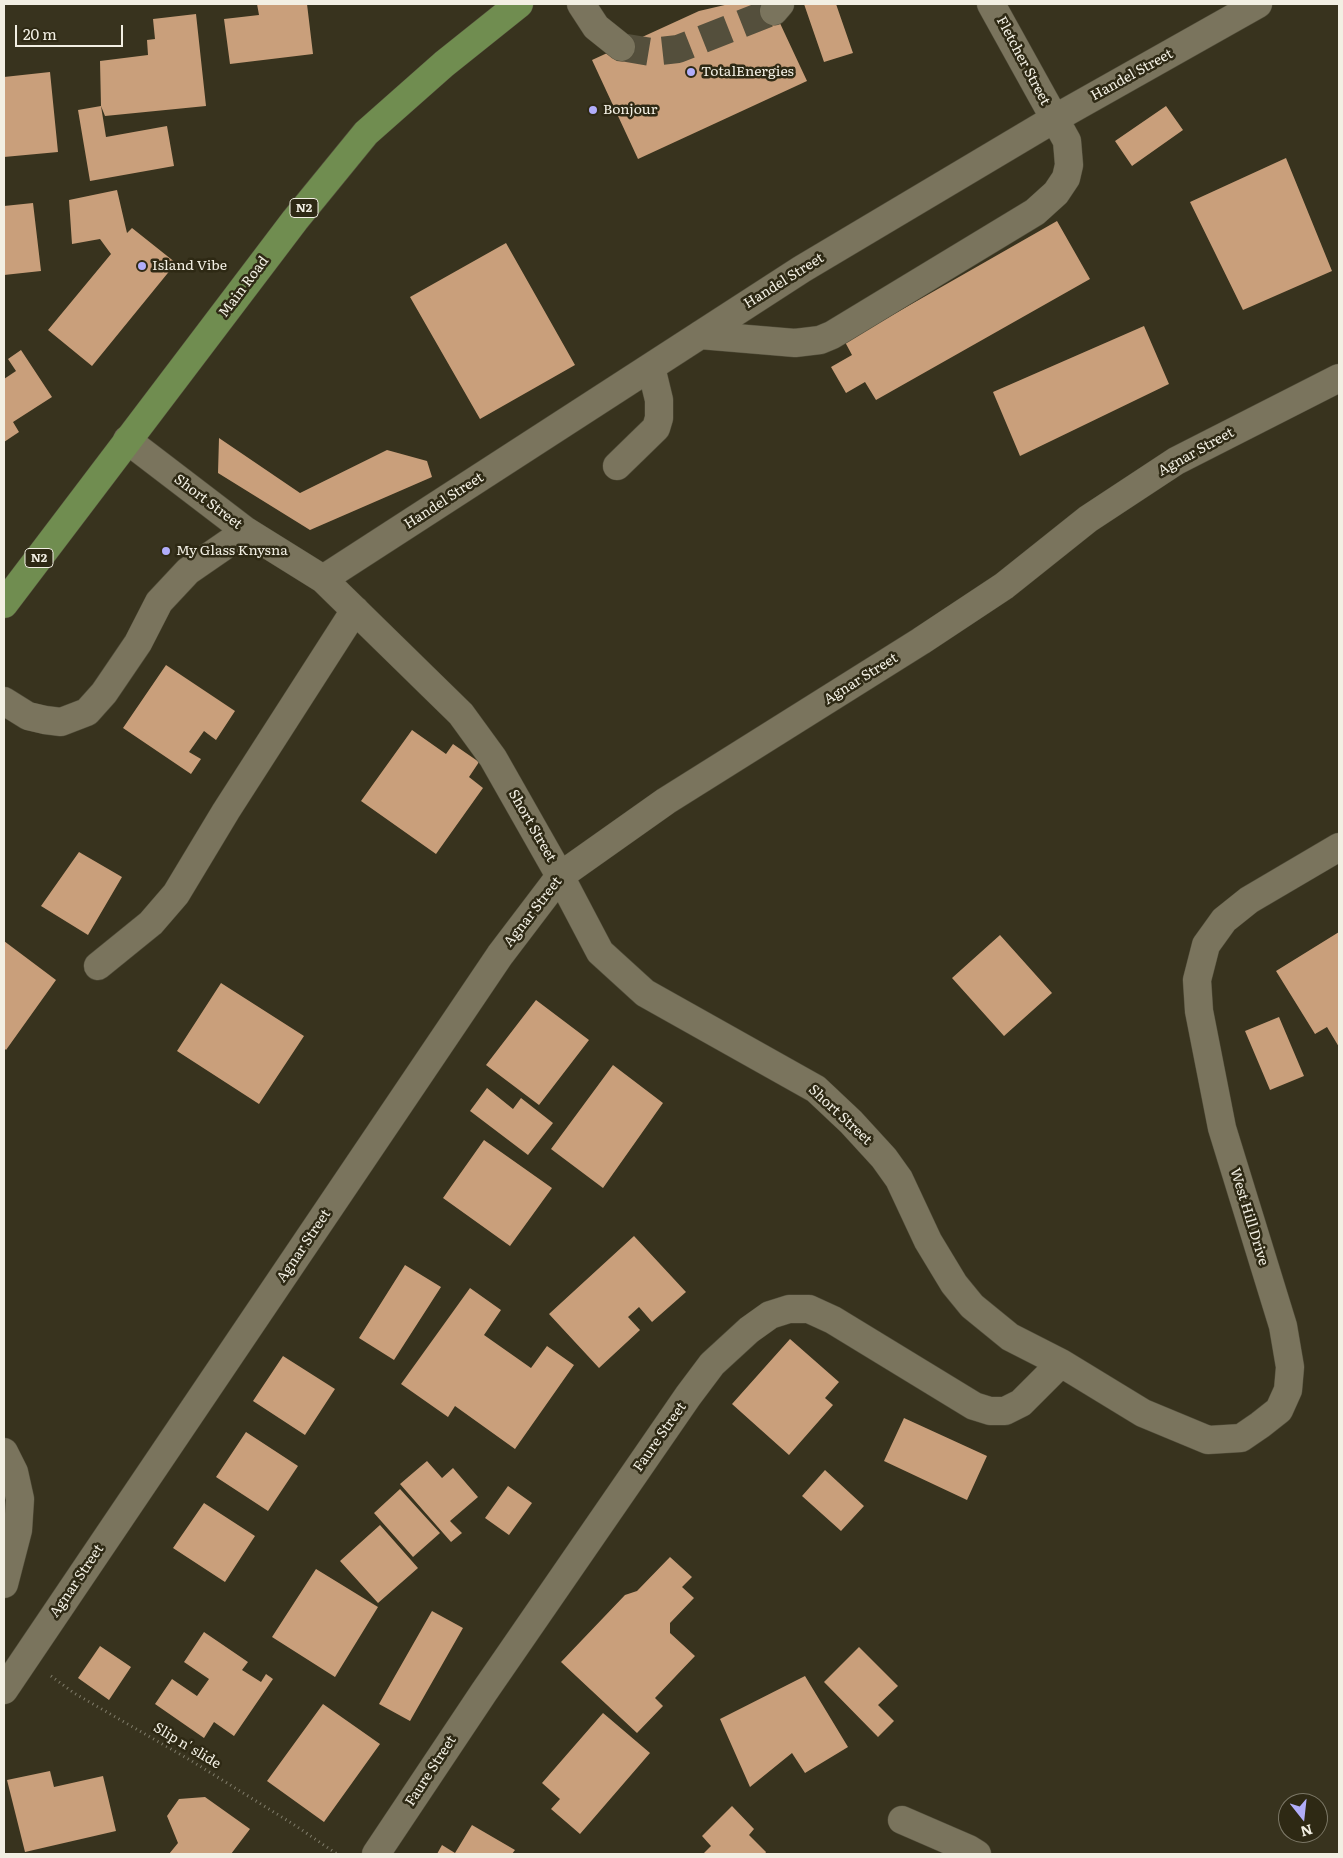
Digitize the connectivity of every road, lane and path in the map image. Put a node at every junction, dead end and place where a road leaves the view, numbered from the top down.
1 (581, 4) edge
2 (991, 4) edge
3 (1258, 4) edge
4 (514, 5) edge
5 (621, 47) tunnel mouth
6 (1054, 119) junction
7 (700, 335) junction
8 (651, 367) junction
9 (1339, 378) edge
10 (128, 440) junction
11 (617, 466) dead end
12 (246, 530) junction
13 (323, 579) junction
14 (4, 604) edge
15 (355, 610) junction
16 (4, 701) edge
17 (1339, 847) edge
18 (560, 876) junction
19 (98, 966) dead end
20 (1061, 1363) junction
21 (4, 1452) edge
22 (4, 1584) edge
23 (11, 1673) edge
24 (902, 1820) dead end
25 (337, 1854) edge
26 (376, 1854) edge
27 (977, 1854) edge

1 - 5 street
2 - 6 street, Fletcher Street
3 - 6 street, Handel Street
4 - 10 highway, Main Road / N2
6 - 7 street, Handel Street
6 - 7 street, Fletcher Street
7 - 8 street, Handel Street
8 - 11 street
8 - 13 street, Handel Street
9 - 18 street, Agnar Street
10 - 12 street, Short Street
10 - 14 highway, Main Road / N2
12 - 13 street, Short Street
12 - 16 street
13 - 15 street, Short Street
15 - 18 street, Short Street
15 - 19 street
17 - 20 street, West Hill Drive
18 - 20 street, Short Street
18 - 23 street, Agnar Street
20 - 26 street, Faure Street
21 - 22 street
23 - 25 path, Slip n' slide
24 - 27 street

